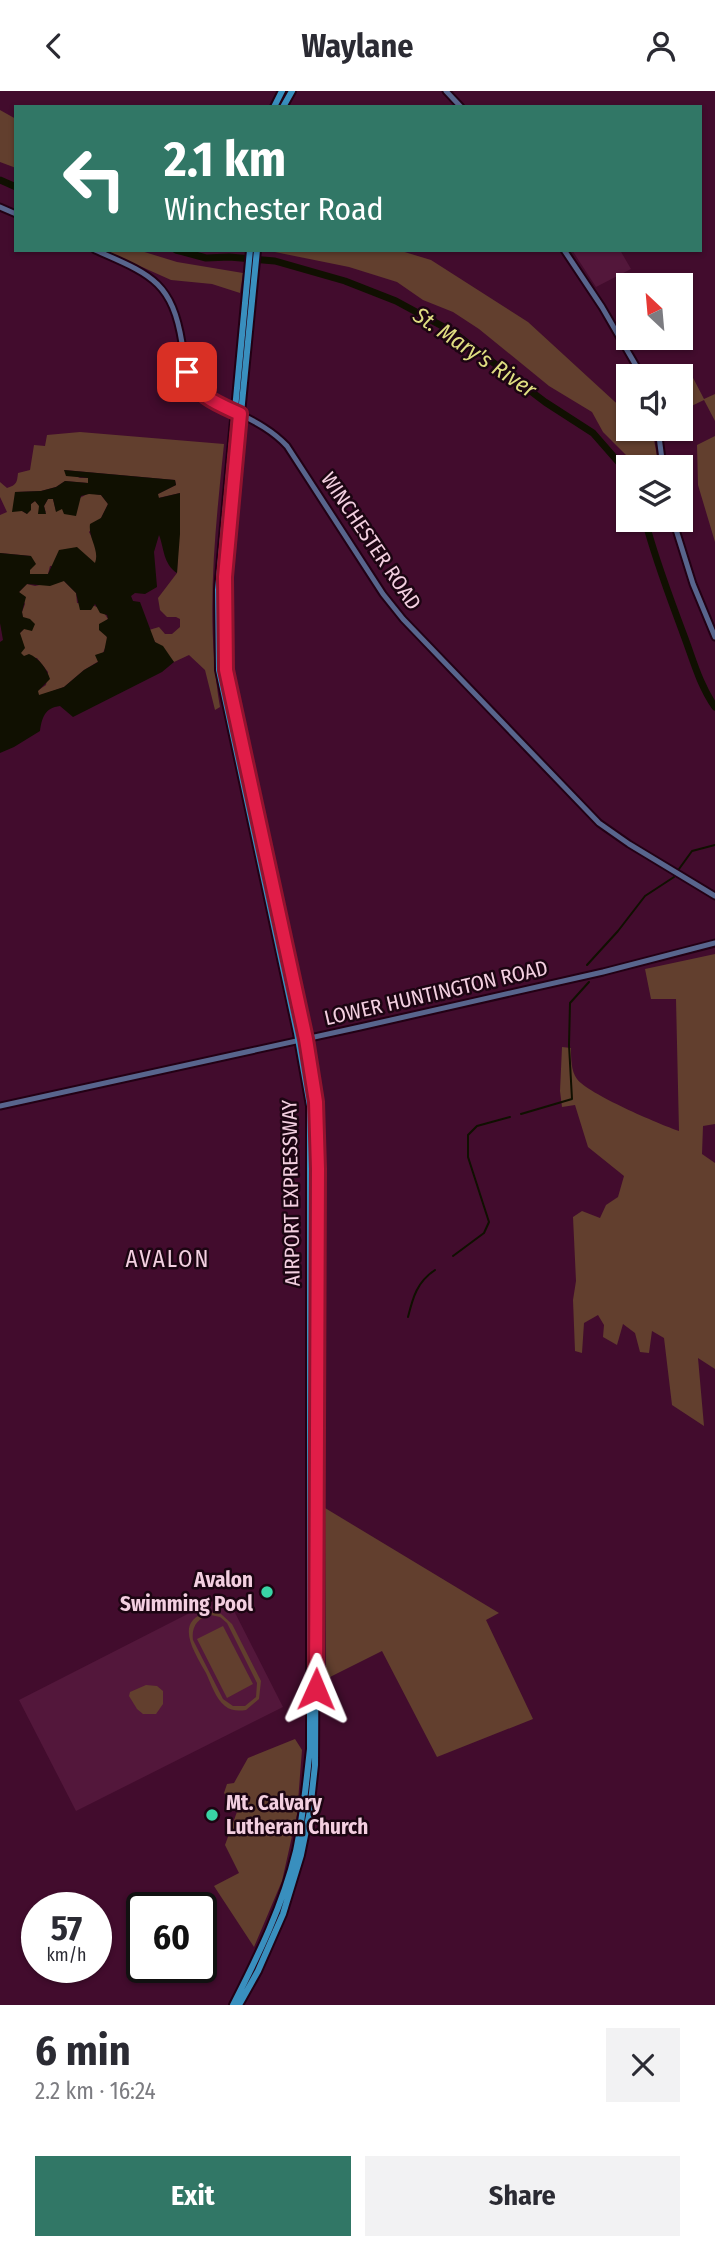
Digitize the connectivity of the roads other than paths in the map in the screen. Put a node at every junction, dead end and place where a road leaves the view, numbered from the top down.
1 (446, 91) edge
2 (459, 105) edge
3 (100, 252) edge
4 (250, 252) edge
5 (257, 252) edge
6 (565, 252) edge
7 (249, 292) junction
8 (635, 364) edge
9 (237, 413) junction
10 (677, 532) edge
11 (715, 637) edge
12 (715, 897) edge
13 (715, 943) edge
14 (302, 1040) junction
15 (0, 1106) edge
16 (233, 2005) edge
17 (239, 2005) edge

1 - 2 main road
3 - 9 main road, WINCHESTER ROAD
4 - 7 main road, AIRPORT EXPRESSWAY
5 - 7 main road, AIRPORT EXPRESSWAY
6 - 8 main road
7 - 9 main road, AIRPORT EXPRESSWAY
9 - 12 main road, WINCHESTER ROAD
9 - 14 main road, AIRPORT EXPRESSWAY
10 - 11 main road
13 - 14 main road, LOWER HUNTINGTON ROAD
14 - 15 main road, LOWER HUNTINGTON ROAD
14 - 16 main road, AIRPORT EXPRESSWAY
14 - 17 main road, AIRPORT EXPRESSWAY

